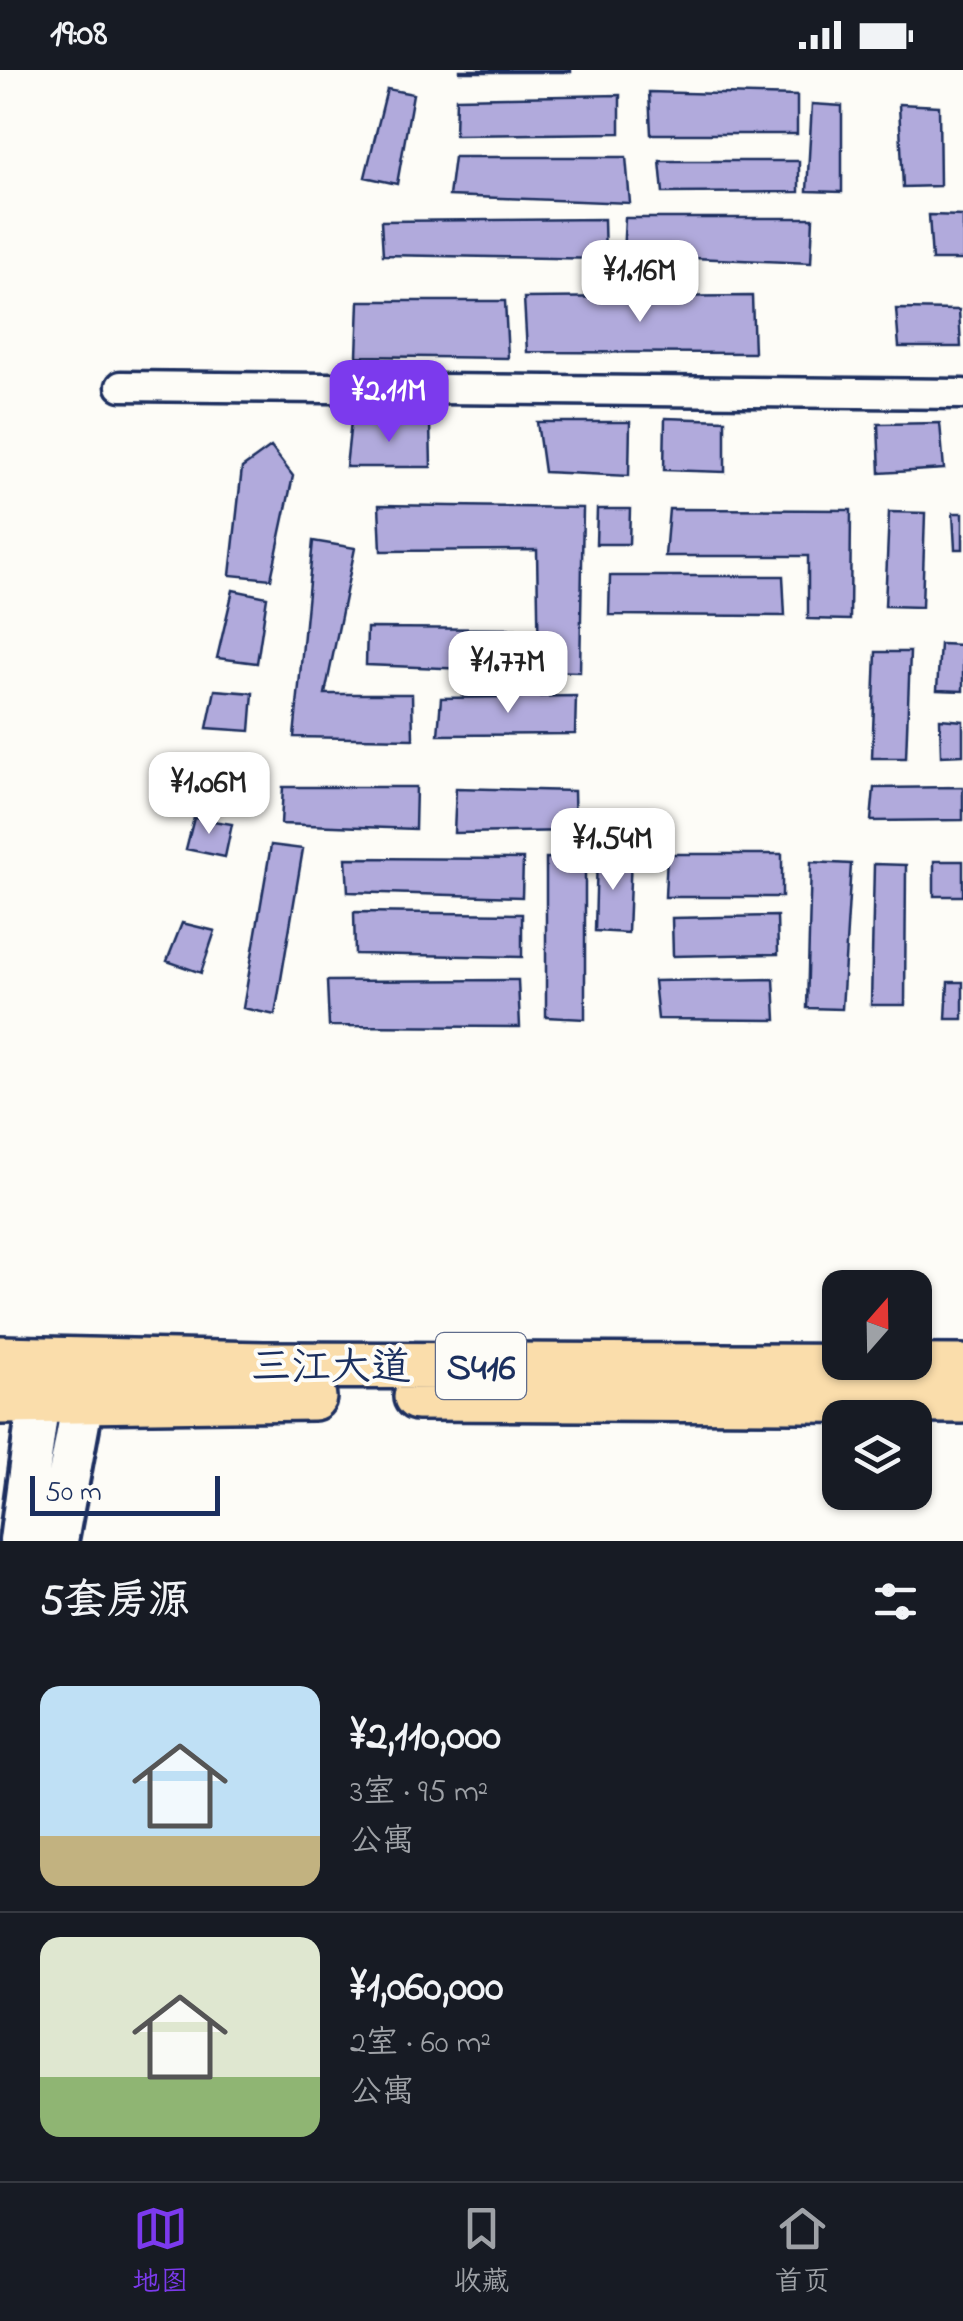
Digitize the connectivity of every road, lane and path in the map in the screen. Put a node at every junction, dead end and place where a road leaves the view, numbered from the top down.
1 (122, 386) dead end
2 (963, 394) edge
3 (963, 1368) edge
4 (20, 1380) edge
5 (87, 1380) junction
6 (963, 1400) edge
7 (20, 1541) edge
8 (57, 1541) edge

1 - 2 street
3 - 5 main road, 三江大道 / S416
4 - 5 main road, 三江大道 / S416
4 - 7 main road
5 - 6 main road, 三江大道 / S416
5 - 8 main road

